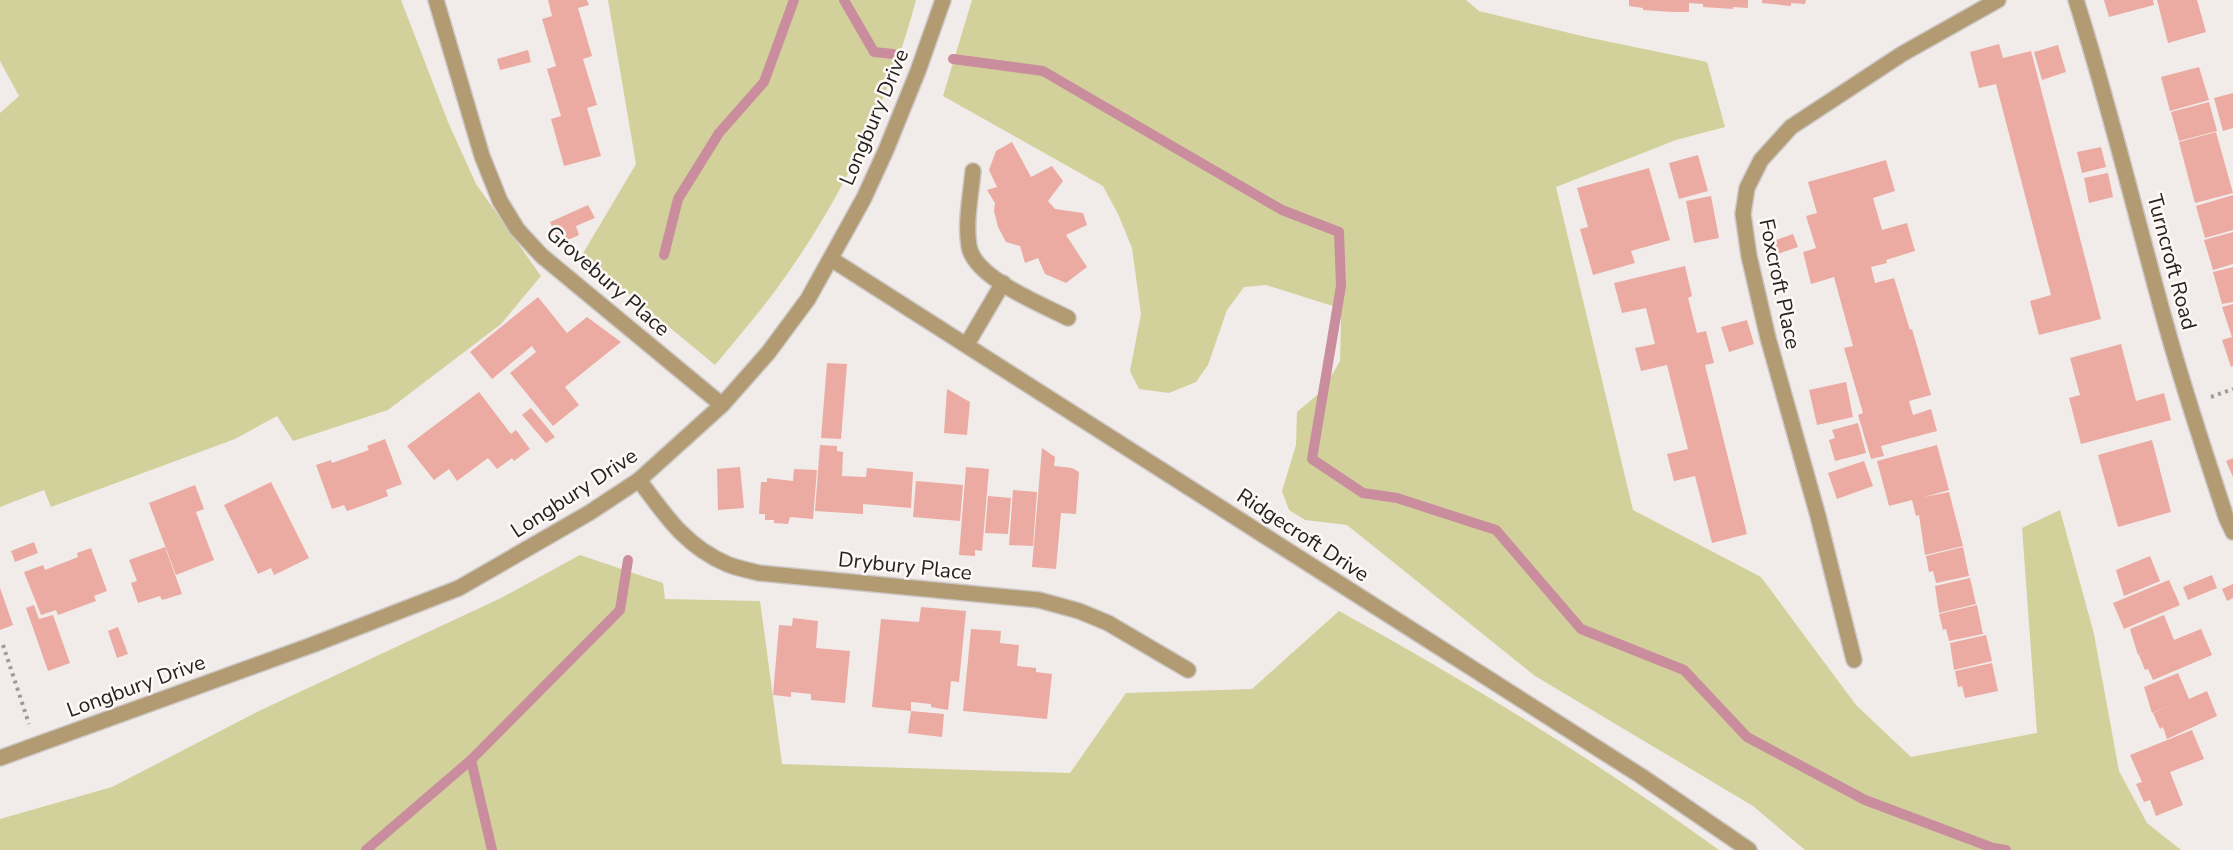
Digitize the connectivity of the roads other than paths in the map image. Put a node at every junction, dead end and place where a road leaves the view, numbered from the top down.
1 (436, 0) edge
2 (942, 0) edge
3 (1998, 0) edge
4 (2076, 0) edge
5 (973, 171) dead end
6 (831, 259) junction
7 (1003, 283) junction
8 (1068, 318) dead end
9 (967, 344) junction
10 (722, 405) junction
11 (639, 480) junction
12 (2233, 532) edge
13 (1854, 660) dead end
14 (1188, 670) dead end
15 (0, 758) edge
16 (1749, 850) edge

1 - 10 street, Grovebury Place
2 - 6 street, Longbury Drive
3 - 13 street, Foxcroft Place
4 - 12 street, Turncroft Road
5 - 7 street
6 - 9 street, Ridgecroft Drive
6 - 10 street, Longbury Drive
7 - 8 street
7 - 9 street
9 - 16 street, Ridgecroft Drive
10 - 11 street, Longbury Drive
11 - 14 street, Drybury Place
11 - 15 street, Longbury Drive

